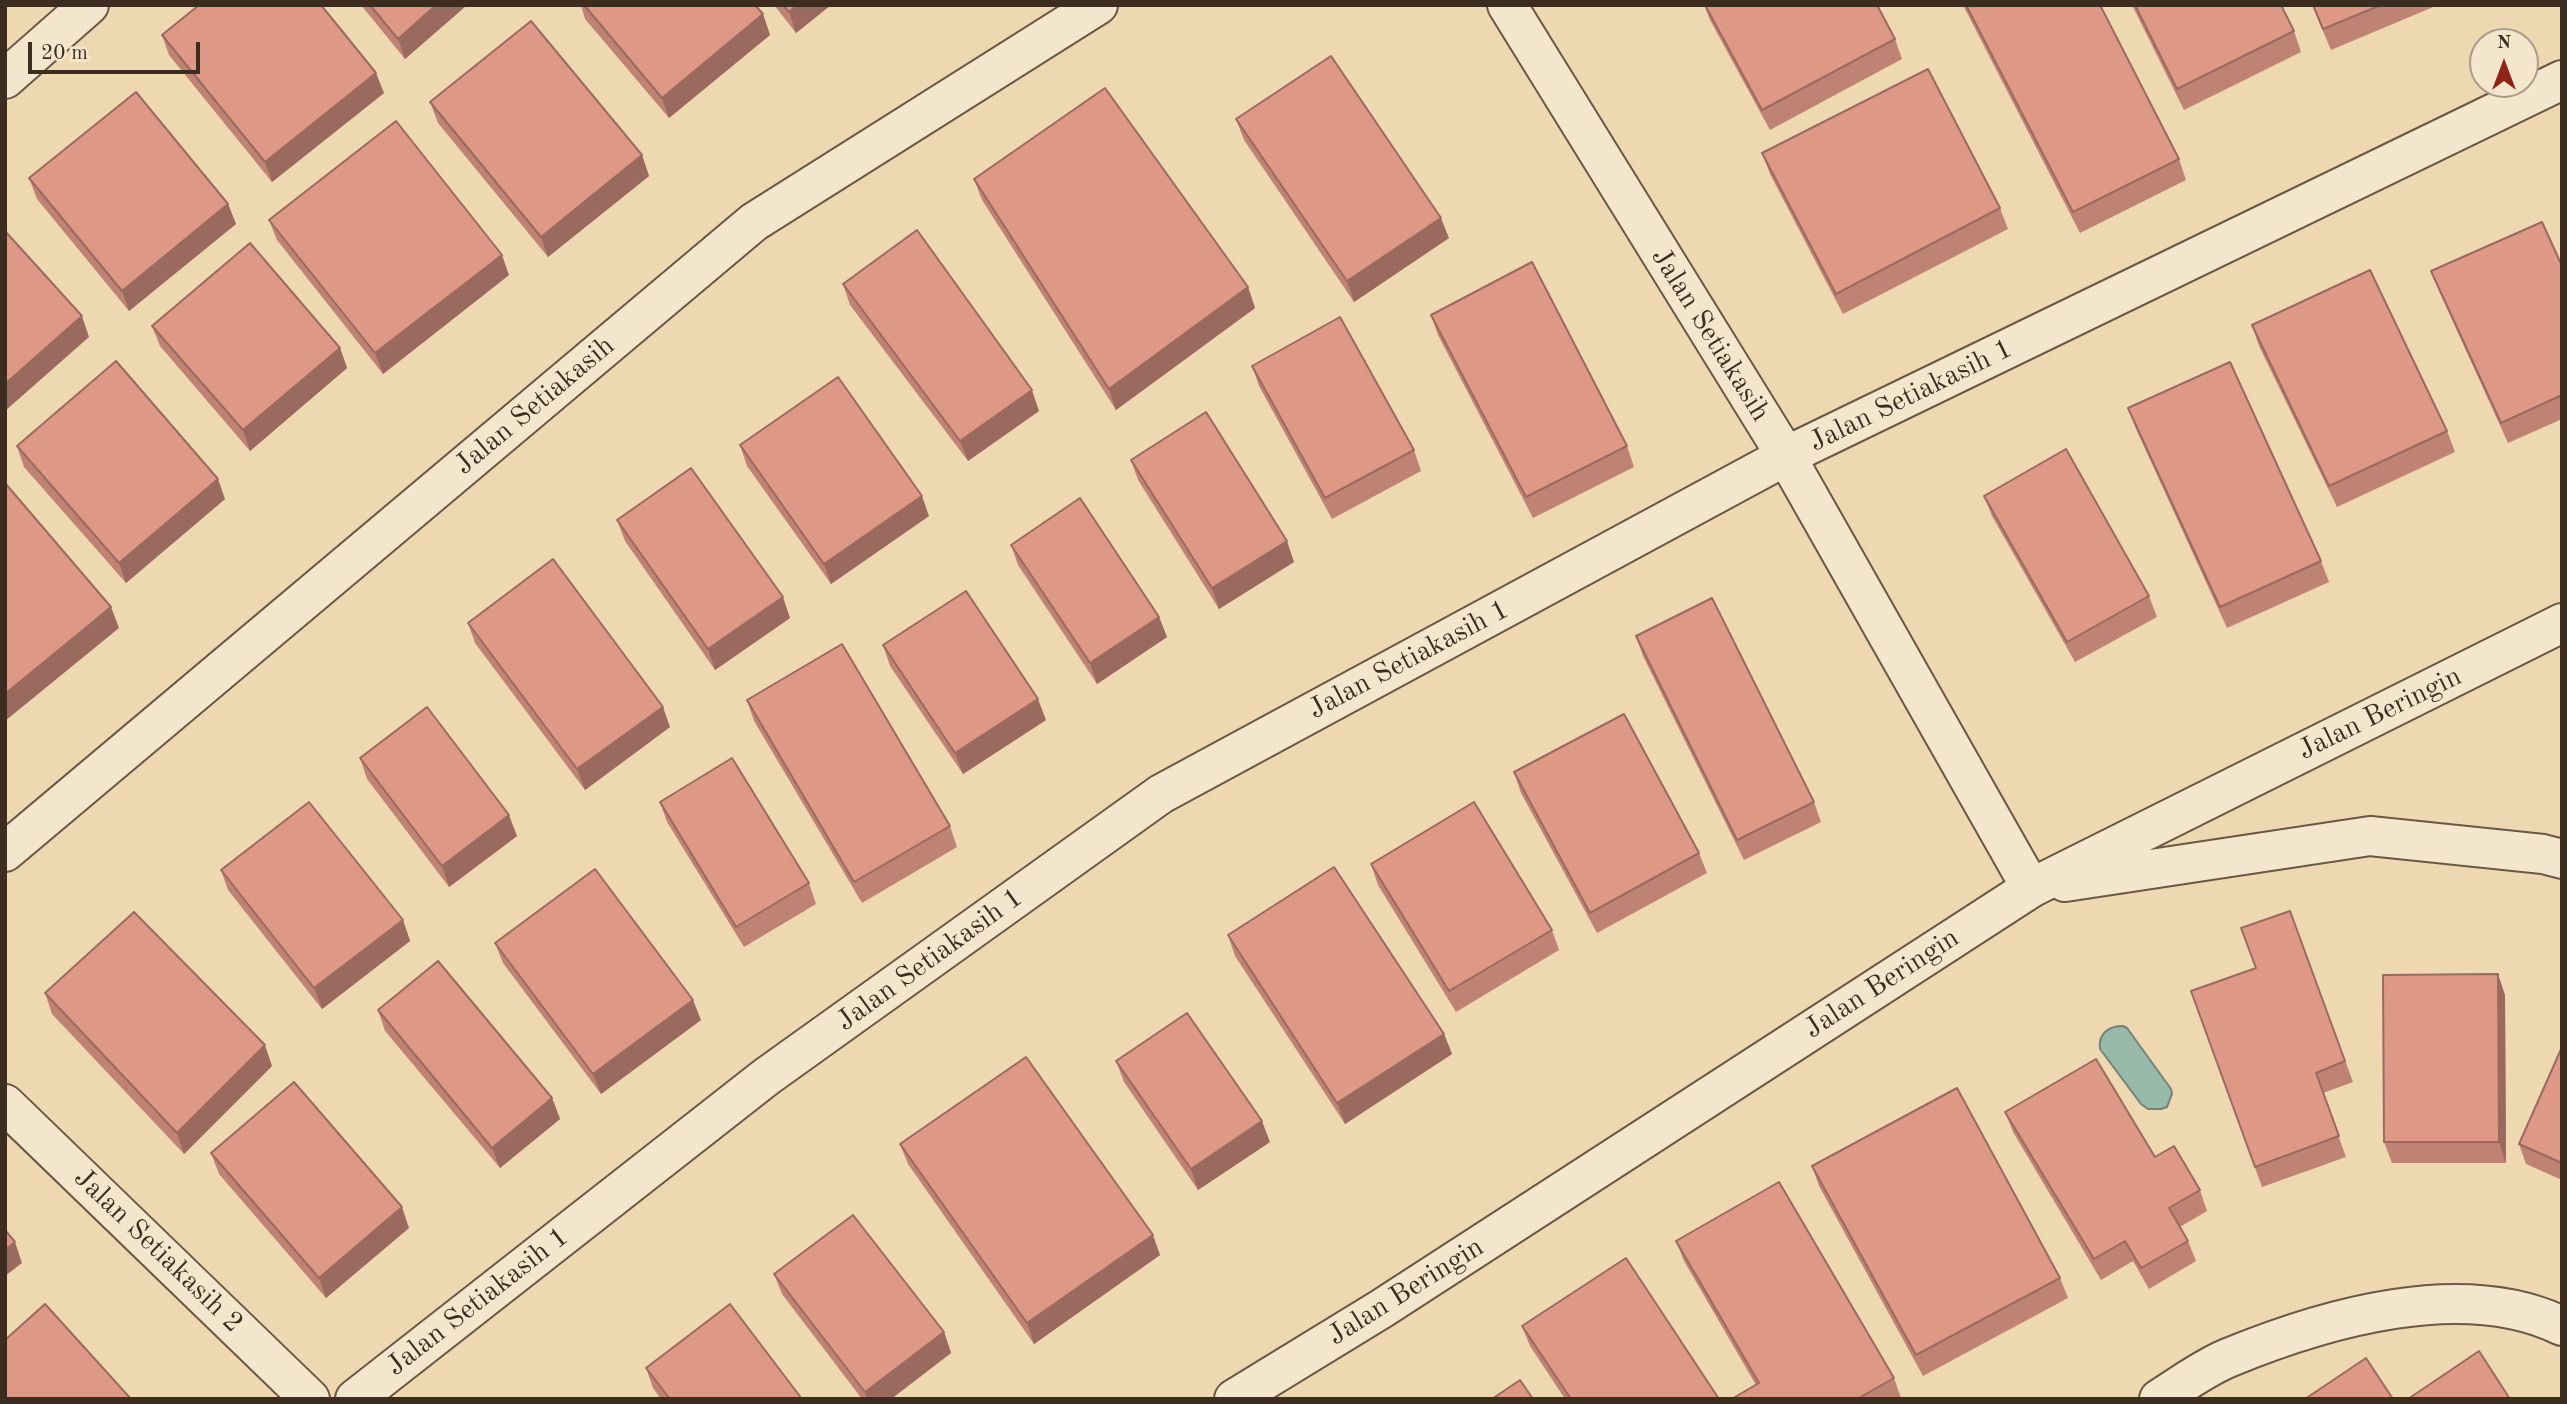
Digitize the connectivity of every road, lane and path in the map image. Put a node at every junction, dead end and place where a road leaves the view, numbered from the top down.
1 (89, 5) edge
2 (1098, 5) edge
3 (1507, 5) edge
4 (5, 79) edge
5 (2562, 80) edge
6 (1786, 456) junction
7 (2562, 623) edge
8 (5, 852) edge
9 (2562, 859) edge
10 (2031, 888) junction
11 (5, 1104) edge
12 (2562, 1326) edge
13 (310, 1399) edge
14 (355, 1399) edge
15 (1234, 1399) edge
16 (2159, 1399) edge

1 - 4 street
2 - 8 street, Jalan Setiakasih
3 - 6 street, Jalan Setiakasih
5 - 6 street, Jalan Setiakasih 1
6 - 10 street, Jalan Setiakasih
6 - 14 street, Jalan Setiakasih 1
7 - 10 street, Jalan Beringin
9 - 10 street
10 - 15 street, Jalan Beringin
11 - 13 street, Jalan Setiakasih 2
12 - 16 street

